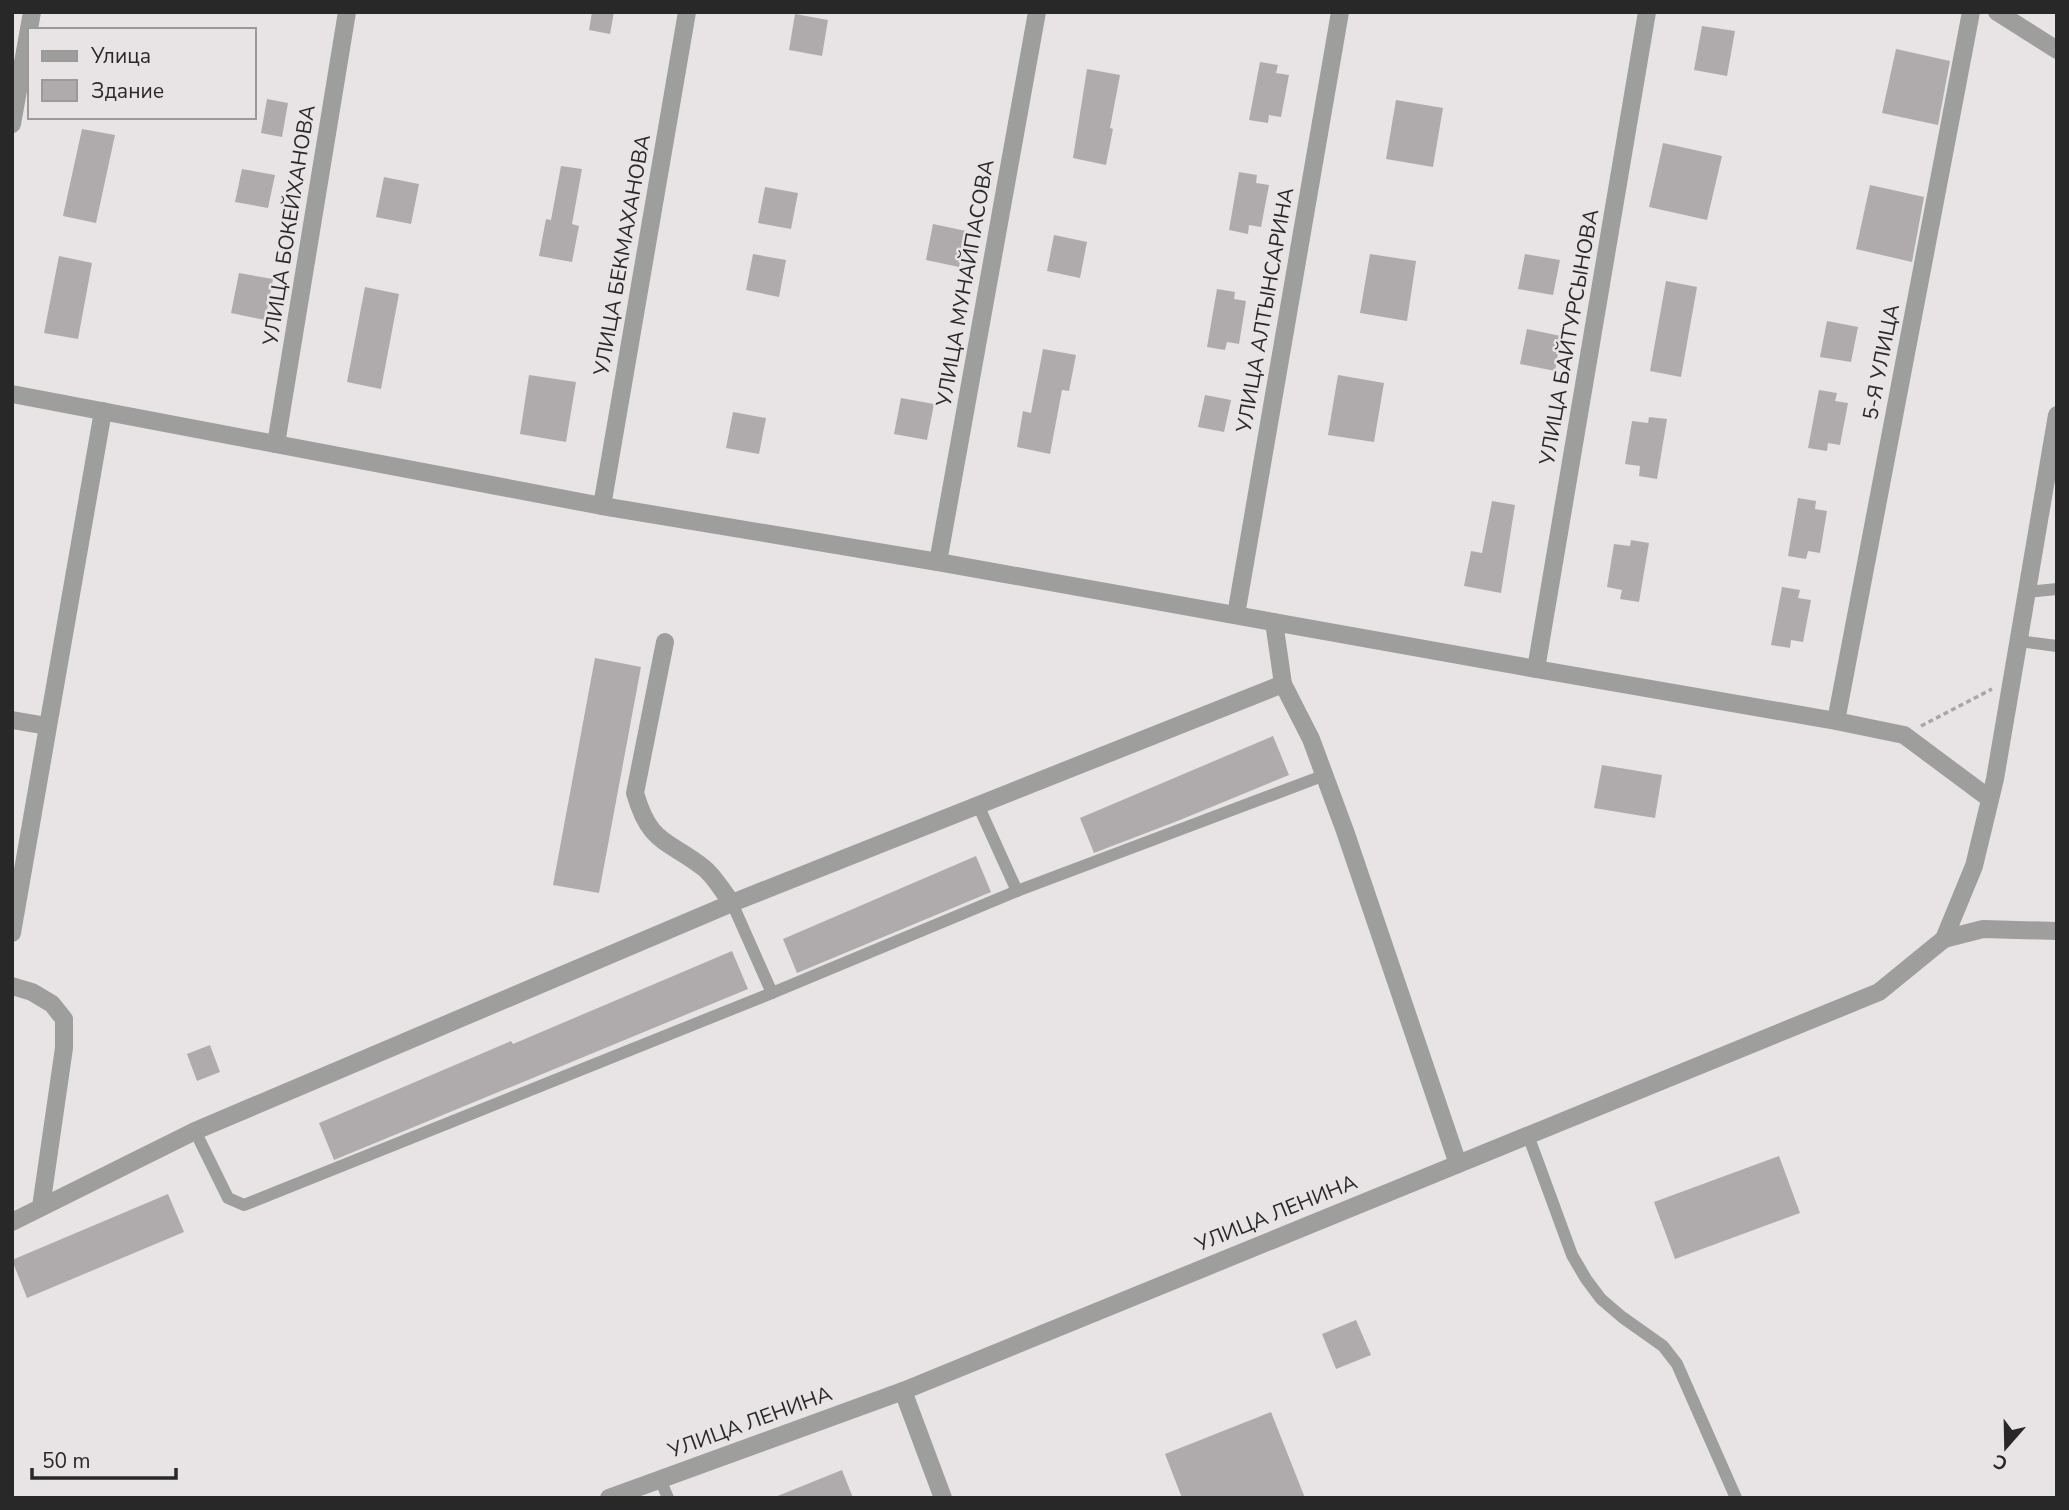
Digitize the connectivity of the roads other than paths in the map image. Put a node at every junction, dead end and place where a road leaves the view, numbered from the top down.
1 (347, 12) edge
2 (687, 12) edge
3 (1037, 12) edge
4 (1340, 12) edge
5 (1647, 12) edge
6 (1971, 12) edge
7 (1997, 12) edge
8 (28, 34) edge
9 (2057, 50) edge
10 (12, 124) edge
11 (12, 394) edge
12 (103, 411) junction
13 (2057, 415) edge
14 (276, 444) junction
15 (602, 506) junction
16 (938, 562) junction
17 (2057, 589) edge
18 (2027, 592) junction
19 (1236, 615) junction
20 (1274, 622) junction
21 (2020, 641) junction
22 (665, 642) dead end
23 (2057, 646) edge
24 (1536, 669) junction
25 (1283, 684) junction
26 (12, 720) edge
27 (1836, 720) junction
28 (47, 726) junction
29 (1325, 775) junction
30 (1990, 799) junction
31 (978, 805) junction
32 (1017, 891) junction
33 (732, 903) junction
34 (2057, 931) edge
35 (12, 933) edge
36 (1944, 939) junction
37 (12, 986) edge
38 (772, 993) junction
39 (195, 1130) junction
40 (1528, 1135) junction
41 (1458, 1164) junction
42 (41, 1207) junction
43 (12, 1222) edge
44 (903, 1391) junction
45 (660, 1479) junction
46 (609, 1498) edge
47 (668, 1498) edge
48 (943, 1498) edge
49 (1736, 1498) edge

1 - 14 street, УЛИЦА БОКЕЙХАНОВА
2 - 15 street, УЛИЦА БЕКМАХАНОВА
3 - 16 street, УЛИЦА МУНАЙПАСОВА
4 - 19 street, УЛИЦА АЛТЫНСАРИНА
5 - 24 street, УЛИЦА БАЙТУРСЫНОВА
6 - 27 street, 5-Я УЛИЦА
7 - 9 street
8 - 10 street
11 - 12 street
12 - 14 street
12 - 28 street
13 - 18 street
14 - 15 street
15 - 16 street
16 - 19 street
17 - 18 lane
18 - 21 street
19 - 20 street
20 - 24 street
20 - 25 street
21 - 23 lane
21 - 30 street
22 - 33 street
24 - 27 street
25 - 29 street
25 - 31 street
26 - 28 street
27 - 30 street
28 - 35 street
29 - 32 lane
29 - 41 street
30 - 36 street
31 - 32 lane
31 - 33 street
32 - 38 lane
33 - 38 lane
33 - 39 street
34 - 36 street
36 - 40 street, УЛИЦА ЛЕНИНА
37 - 42 street
38 - 39 lane
39 - 42 street
40 - 41 street, УЛИЦА ЛЕНИНА
40 - 49 lane
41 - 44 street, УЛИЦА ЛЕНИНА
42 - 43 street
44 - 45 street, УЛИЦА ЛЕНИНА
44 - 48 street
45 - 46 street, УЛИЦА ЛЕНИНА
45 - 47 lane

